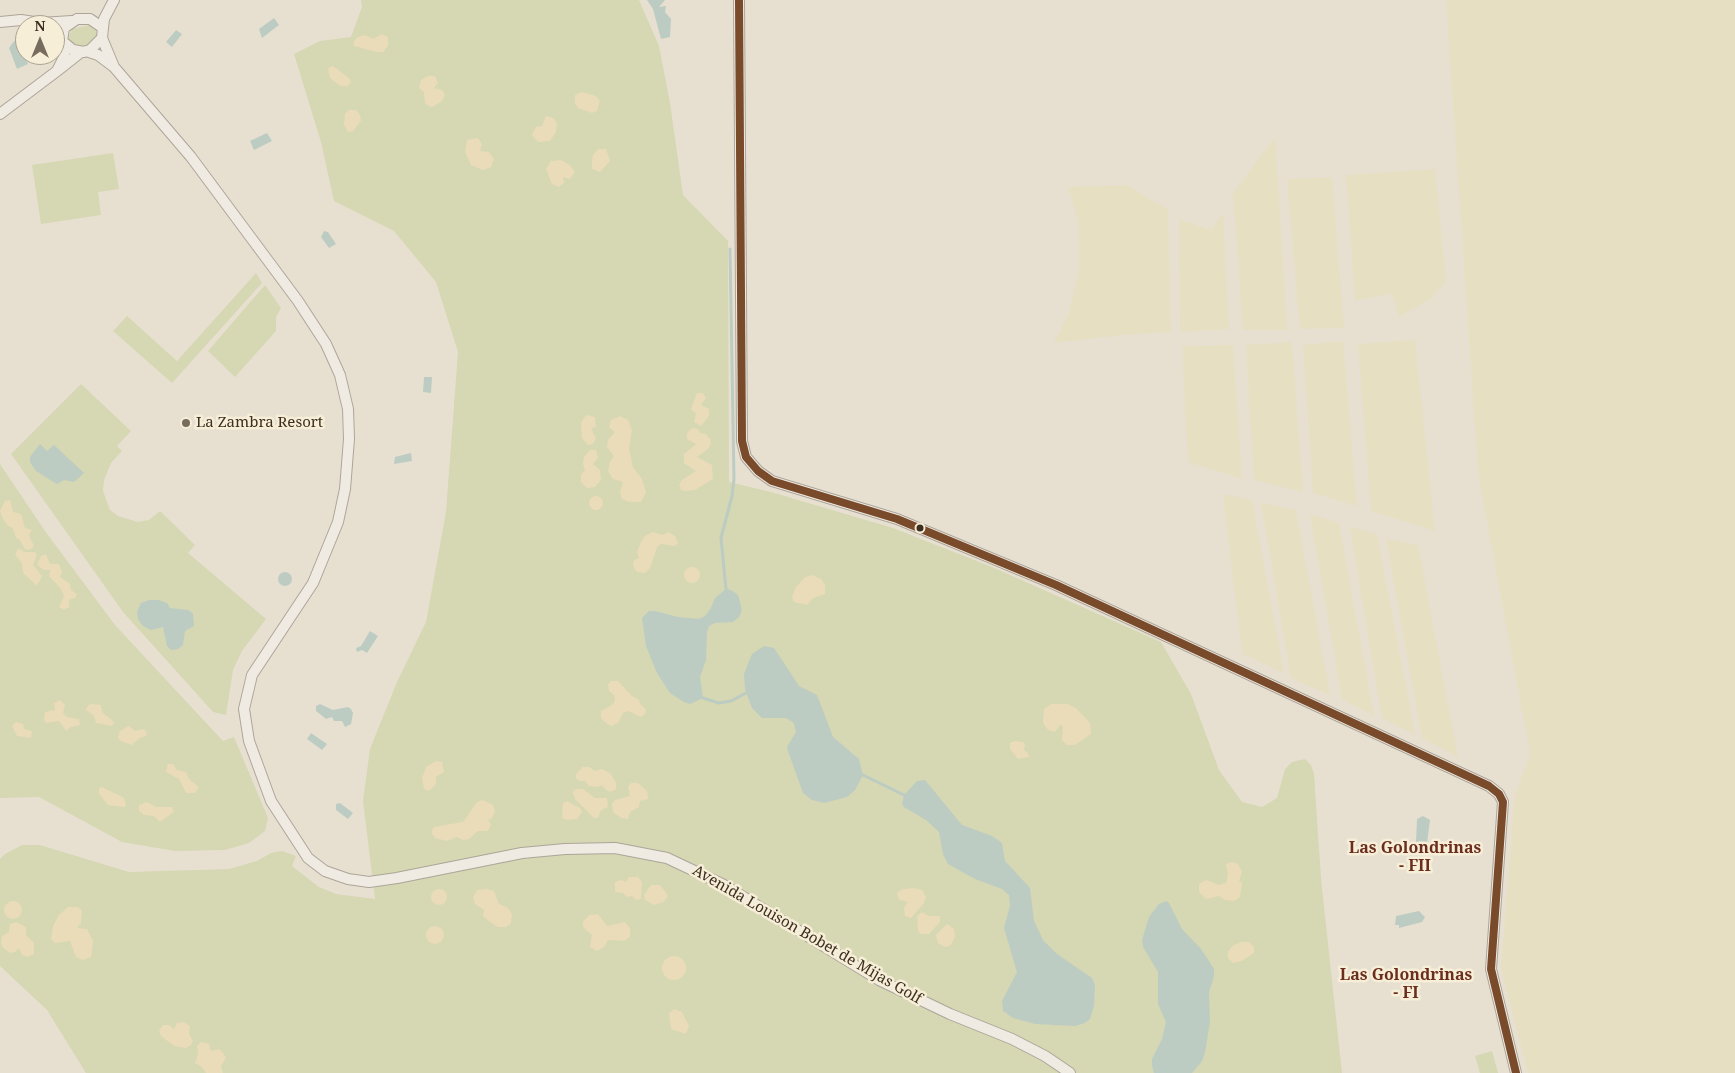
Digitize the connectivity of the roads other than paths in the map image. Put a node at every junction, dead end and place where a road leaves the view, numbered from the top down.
1 (114, 0) edge
2 (739, 0) edge
3 (15, 21) edge
4 (72, 21) junction
5 (0, 22) edge
6 (65, 22) edge
7 (65, 27) edge
8 (103, 33) junction
9 (65, 40) edge
10 (84, 51) junction
11 (60, 65) edge
12 (114, 67) junction
13 (57, 71) junction
14 (0, 114) edge
15 (1070, 1073) edge
16 (1516, 1073) edge

1 - 8 street
2 - 16 street
3 - 5 street
4 - 6 street
4 - 7 street
4 - 8 street
8 - 10 street
8 - 12 street, Avenida Louison Bobet de Mijas Golf
9 - 10 street
10 - 12 street, Avenida Louison Bobet de Mijas Golf
10 - 13 street
11 - 13 street
12 - 15 street, Avenida Louison Bobet de Mijas Golf
13 - 14 street

